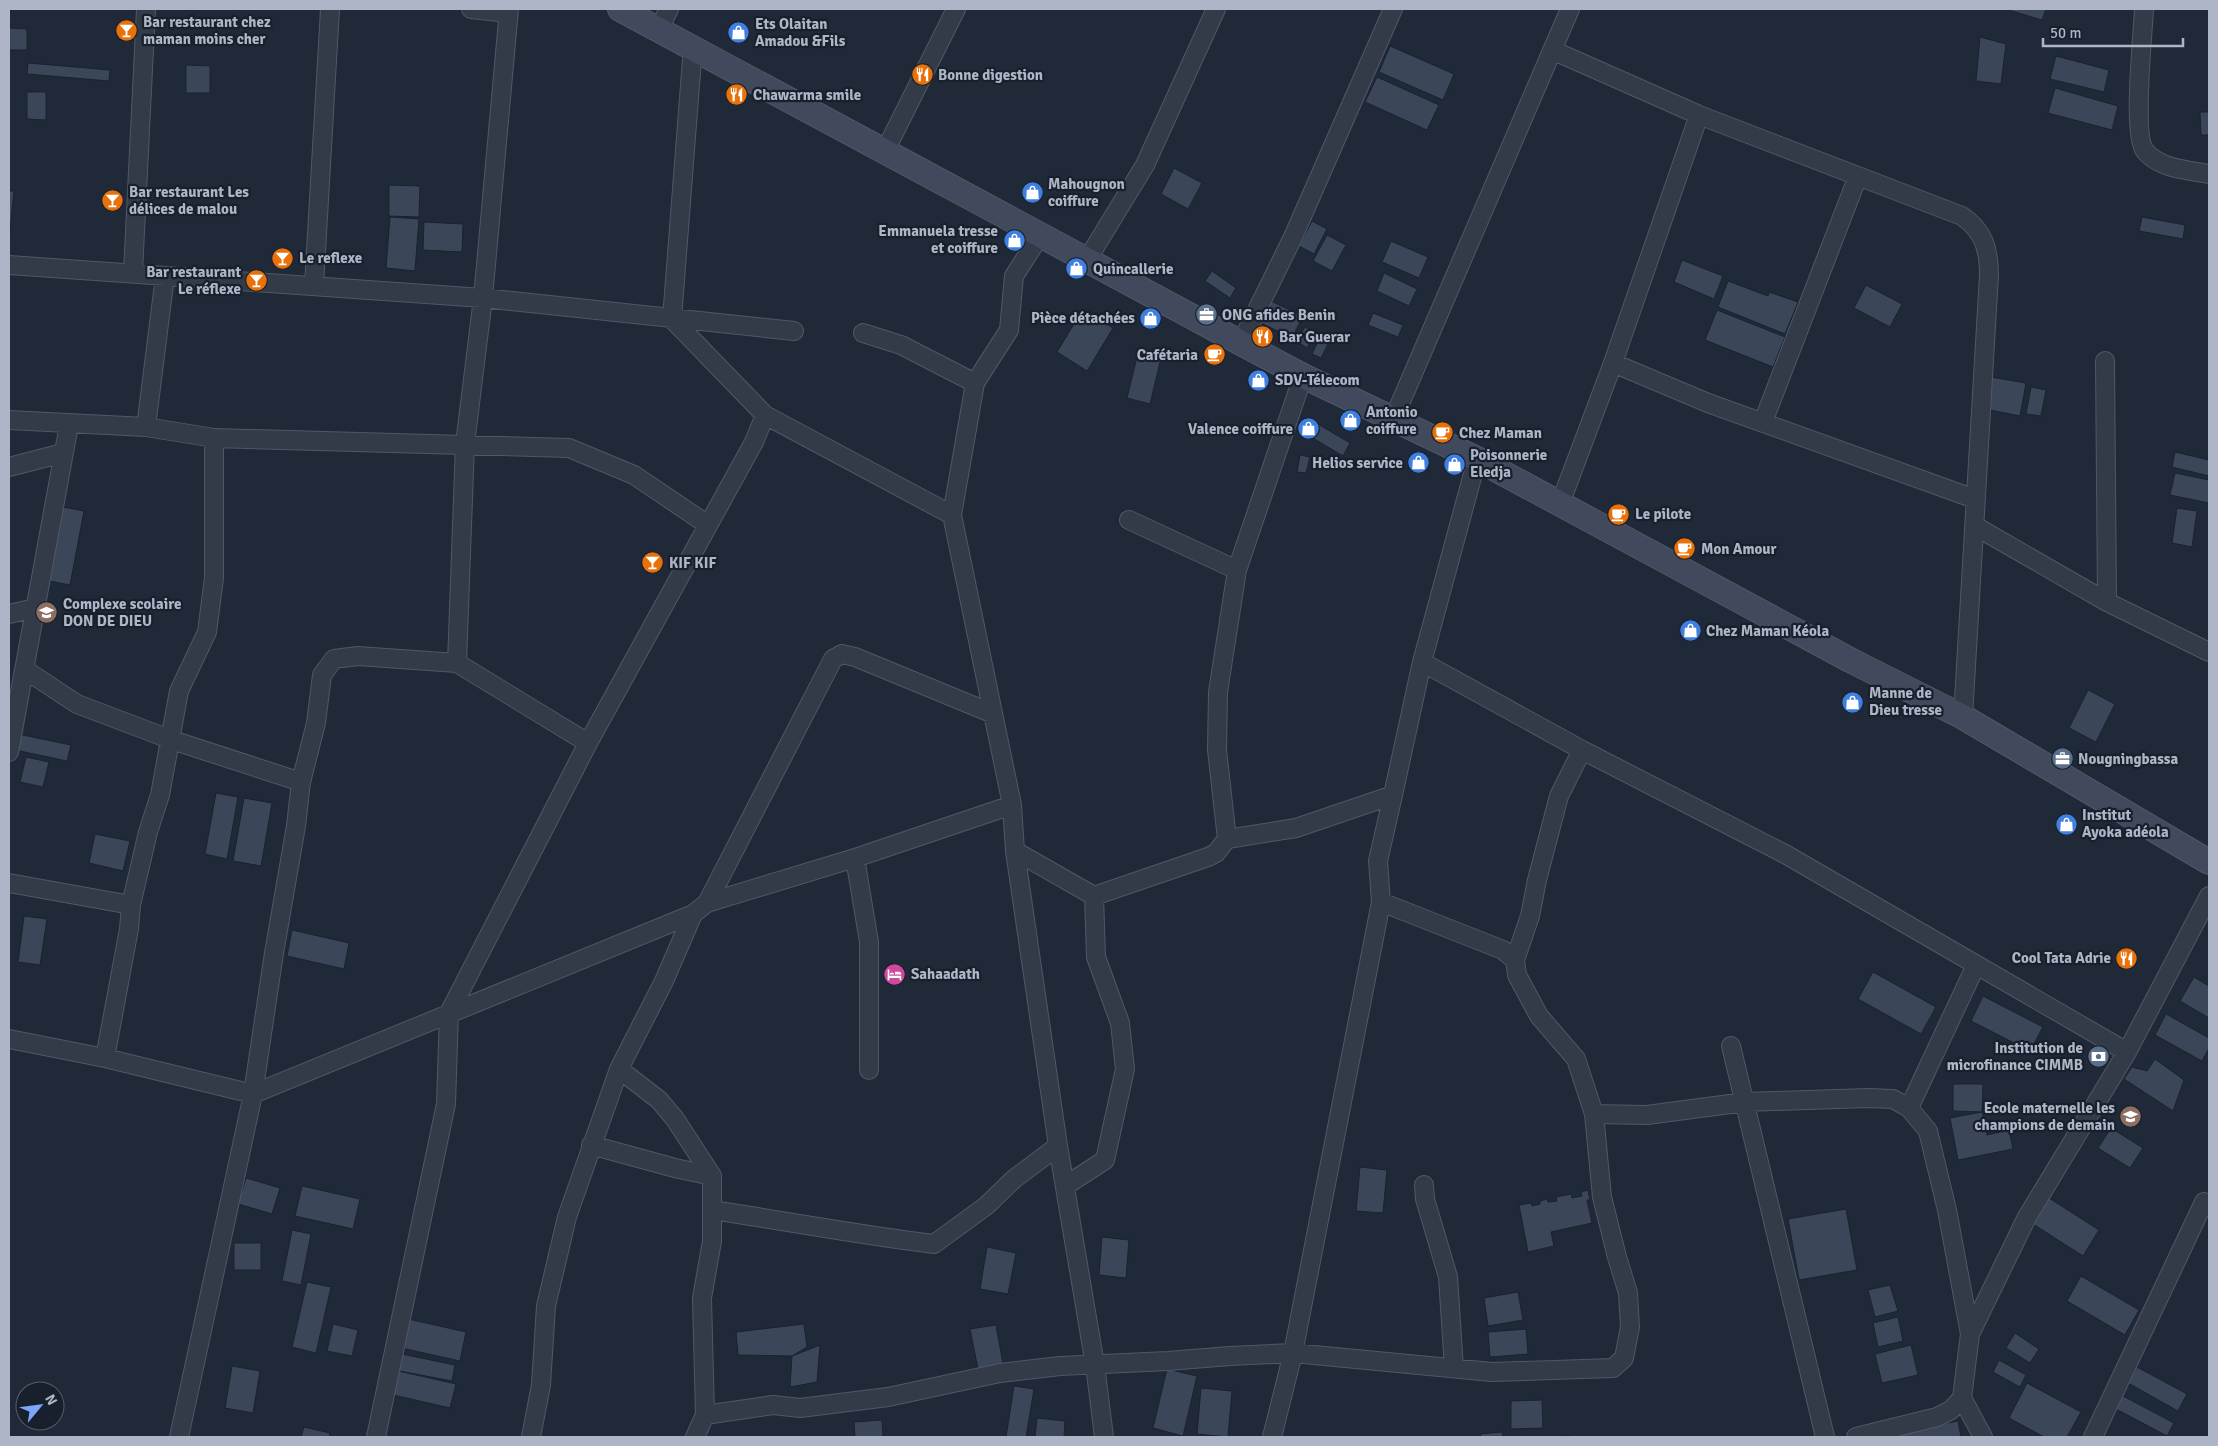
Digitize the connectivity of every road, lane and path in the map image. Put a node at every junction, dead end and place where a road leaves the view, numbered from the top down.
1 (146, 9) edge
2 (330, 9) edge
3 (471, 9) edge
4 (620, 9) edge
5 (956, 9) edge
6 (1216, 9) edge
7 (1393, 9) edge
8 (1570, 9) edge
9 (2144, 9) edge
10 (508, 11) edge
11 (664, 19) edge
12 (693, 46) junction
13 (1552, 50) junction
14 (1700, 114) junction
15 (885, 151) junction
16 (2209, 174) edge
17 (1858, 176) junction
18 (1041, 234) junction
19 (1087, 260) junction
20 (9, 265) edge
21 (133, 272) junction
22 (165, 276) junction
23 (314, 286) junction
24 (483, 298) junction
25 (672, 320) junction
26 (794, 331) dead end
27 (863, 333) dead end
28 (1241, 343) junction
29 (2105, 361) dead end
30 (1614, 363) junction
31 (1303, 376) junction
32 (975, 383) junction
33 (765, 415) junction
34 (9, 420) edge
35 (1393, 420) junction
36 (1763, 422) junction
37 (69, 425) junction
38 (146, 427) junction
39 (214, 438) junction
40 (465, 444) junction
41 (63, 453) junction
42 (1477, 459) junction
43 (9, 467) edge
44 (1975, 499) junction
45 (1560, 504) junction
46 (952, 515) junction
47 (1129, 520) dead end
48 (708, 524) junction
49 (1975, 526) junction
50 (1237, 570) junction
51 (2107, 602) junction
52 (35, 608) junction
53 (9, 614) edge
54 (2209, 652) edge
55 (1422, 662) junction
56 (457, 663) junction
57 (24, 670) junction
58 (992, 713) junction
59 (1963, 717) junction
60 (172, 740) junction
61 (588, 743) junction
62 (1582, 750) junction
63 (9, 752) edge
64 (301, 782) junction
65 (1392, 795) junction
66 (1012, 805) junction
67 (1227, 839) junction
68 (1015, 851) junction
69 (855, 858) junction
70 (2209, 862) edge
71 (9, 883) edge
72 (1094, 896) junction
73 (2209, 896) edge
74 (1381, 902) junction
75 (707, 903) junction
76 (131, 905) junction
77 (693, 914) junction
78 (1515, 960) junction
79 (1976, 965) junction
80 (449, 1014) junction
81 (9, 1039) edge
82 (1731, 1046) dead end
83 (2127, 1052) junction
84 (104, 1058) junction
85 (619, 1069) junction
86 (870, 1070) dead end
87 (253, 1094) junction
88 (1744, 1102) junction
89 (1909, 1108) junction
90 (1594, 1114) junction
91 (591, 1145) junction
92 (1058, 1146) junction
93 (712, 1176) junction
94 (1424, 1185) dead end
95 (1065, 1186) junction
96 (2209, 1206) edge
97 (712, 1210) junction
98 (1970, 1334) junction
99 (1294, 1352) junction
100 (1095, 1365) junction
101 (1454, 1368) junction
102 (1962, 1398) junction
103 (705, 1415) junction
104 (179, 1437) edge
105 (376, 1437) edge
106 (532, 1437) edge
107 (695, 1437) edge
108 (1104, 1437) edge
109 (1272, 1437) edge
110 (1824, 1437) edge
111 (1856, 1437) edge
112 (1983, 1437) edge
113 (2093, 1437) edge

1 - 21 street
2 - 23 street
3 - 10 street
4 - 11 main road
5 - 15 street
6 - 19 street
7 - 28 street
8 - 13 street
9 - 16 street
10 - 24 street
11 - 12 main road
12 - 15 main road
12 - 25 street
13 - 14 street
13 - 35 street
14 - 17 street
14 - 30 street
15 - 18 main road
17 - 36 street
17 - 44 street
18 - 19 main road
18 - 32 street
19 - 28 main road
20 - 21 street
21 - 22 street
22 - 23 street
22 - 38 street
23 - 24 street
24 - 25 street
24 - 40 street
25 - 26 street
25 - 33 street
27 - 32 street
28 - 31 main road
29 - 51 street
30 - 36 street
30 - 45 street
31 - 35 main road
31 - 50 street
32 - 46 street
33 - 46 street
33 - 48 street
34 - 37 street
35 - 42 main road
36 - 44 street
37 - 38 street
37 - 41 street
38 - 39 street
39 - 40 street
39 - 60 street
40 - 48 street
40 - 56 street
41 - 43 street
41 - 52 street
42 - 45 main road
42 - 55 street
44 - 49 street
45 - 59 main road
46 - 58 street
47 - 50 street
48 - 61 street
49 - 51 street
49 - 59 street
50 - 67 street
51 - 54 street
52 - 53 street
52 - 57 street
55 - 62 street
55 - 65 street
56 - 61 street
56 - 64 street
57 - 60 street
57 - 63 street
58 - 66 street
58 - 75 street
59 - 70 main road
60 - 64 street
60 - 76 street
61 - 80 street
62 - 78 street
62 - 79 street
64 - 87 street
65 - 67 street
65 - 74 street
66 - 68 street
66 - 69 street
67 - 72 street
68 - 72 street
68 - 92 street
69 - 75 street
69 - 86 street
71 - 76 street
72 - 95 street
73 - 83 street
74 - 78 street
74 - 99 street
75 - 77 street
76 - 84 street
77 - 80 street
77 - 85 street
78 - 90 street
79 - 83 street
79 - 89 street
80 - 87 street
80 - 105 street
81 - 84 street
82 - 88 street
83 - 98 street
84 - 87 street
85 - 91 street
85 - 93 street
87 - 104 street
88 - 89 street
88 - 90 street
88 - 110 street
89 - 98 street
90 - 101 street
91 - 93 street
91 - 106 street
92 - 95 street
92 - 97 street
93 - 97 street
94 - 101 street
95 - 100 street
96 - 113 street
97 - 103 street
98 - 102 street
99 - 100 street
99 - 101 street
99 - 109 street
100 - 103 street
100 - 108 street
102 - 111 street
102 - 112 street
103 - 107 street

